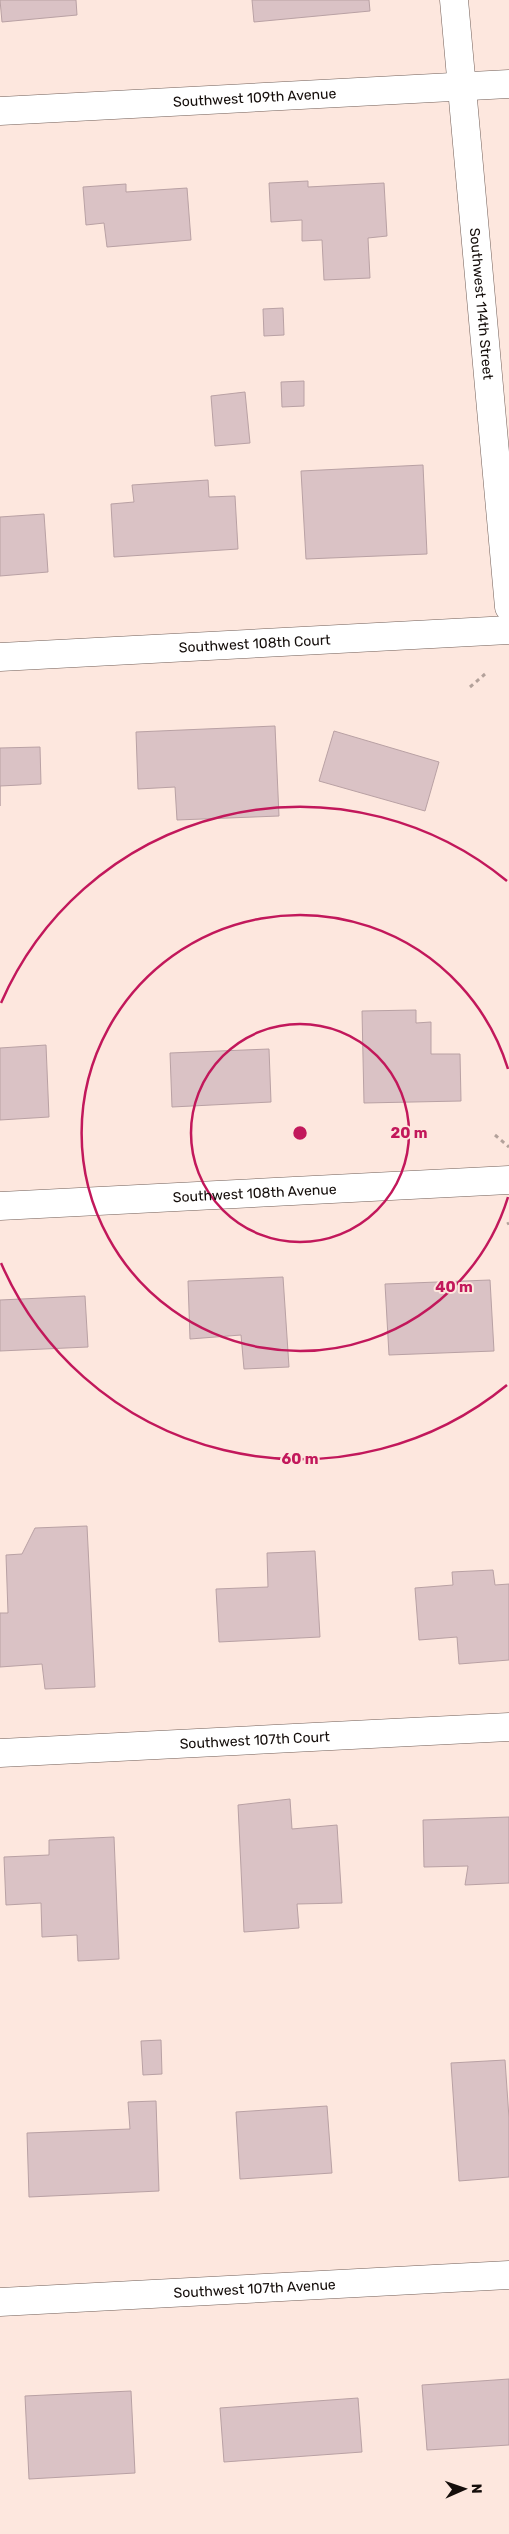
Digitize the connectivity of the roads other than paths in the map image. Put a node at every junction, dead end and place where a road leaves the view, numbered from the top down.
1 (454, 0) edge
2 (509, 84) edge
3 (461, 87) junction
4 (0, 111) edge
5 (509, 607) edge
6 (509, 630) edge
7 (0, 656) edge
8 (509, 1180) edge
9 (0, 1206) edge
10 (509, 1727) edge
11 (0, 1753) edge
12 (509, 2275) edge
13 (0, 2302) edge

1 - 3 street, Southwest 114th Street
2 - 3 street, Southwest 109th Avenue
3 - 4 street, Southwest 109th Avenue
3 - 5 street, Southwest 114th Street
6 - 7 street, Southwest 108th Court
8 - 9 street, Southwest 108th Avenue
10 - 11 street, Southwest 107th Court
12 - 13 street, Southwest 107th Avenue

